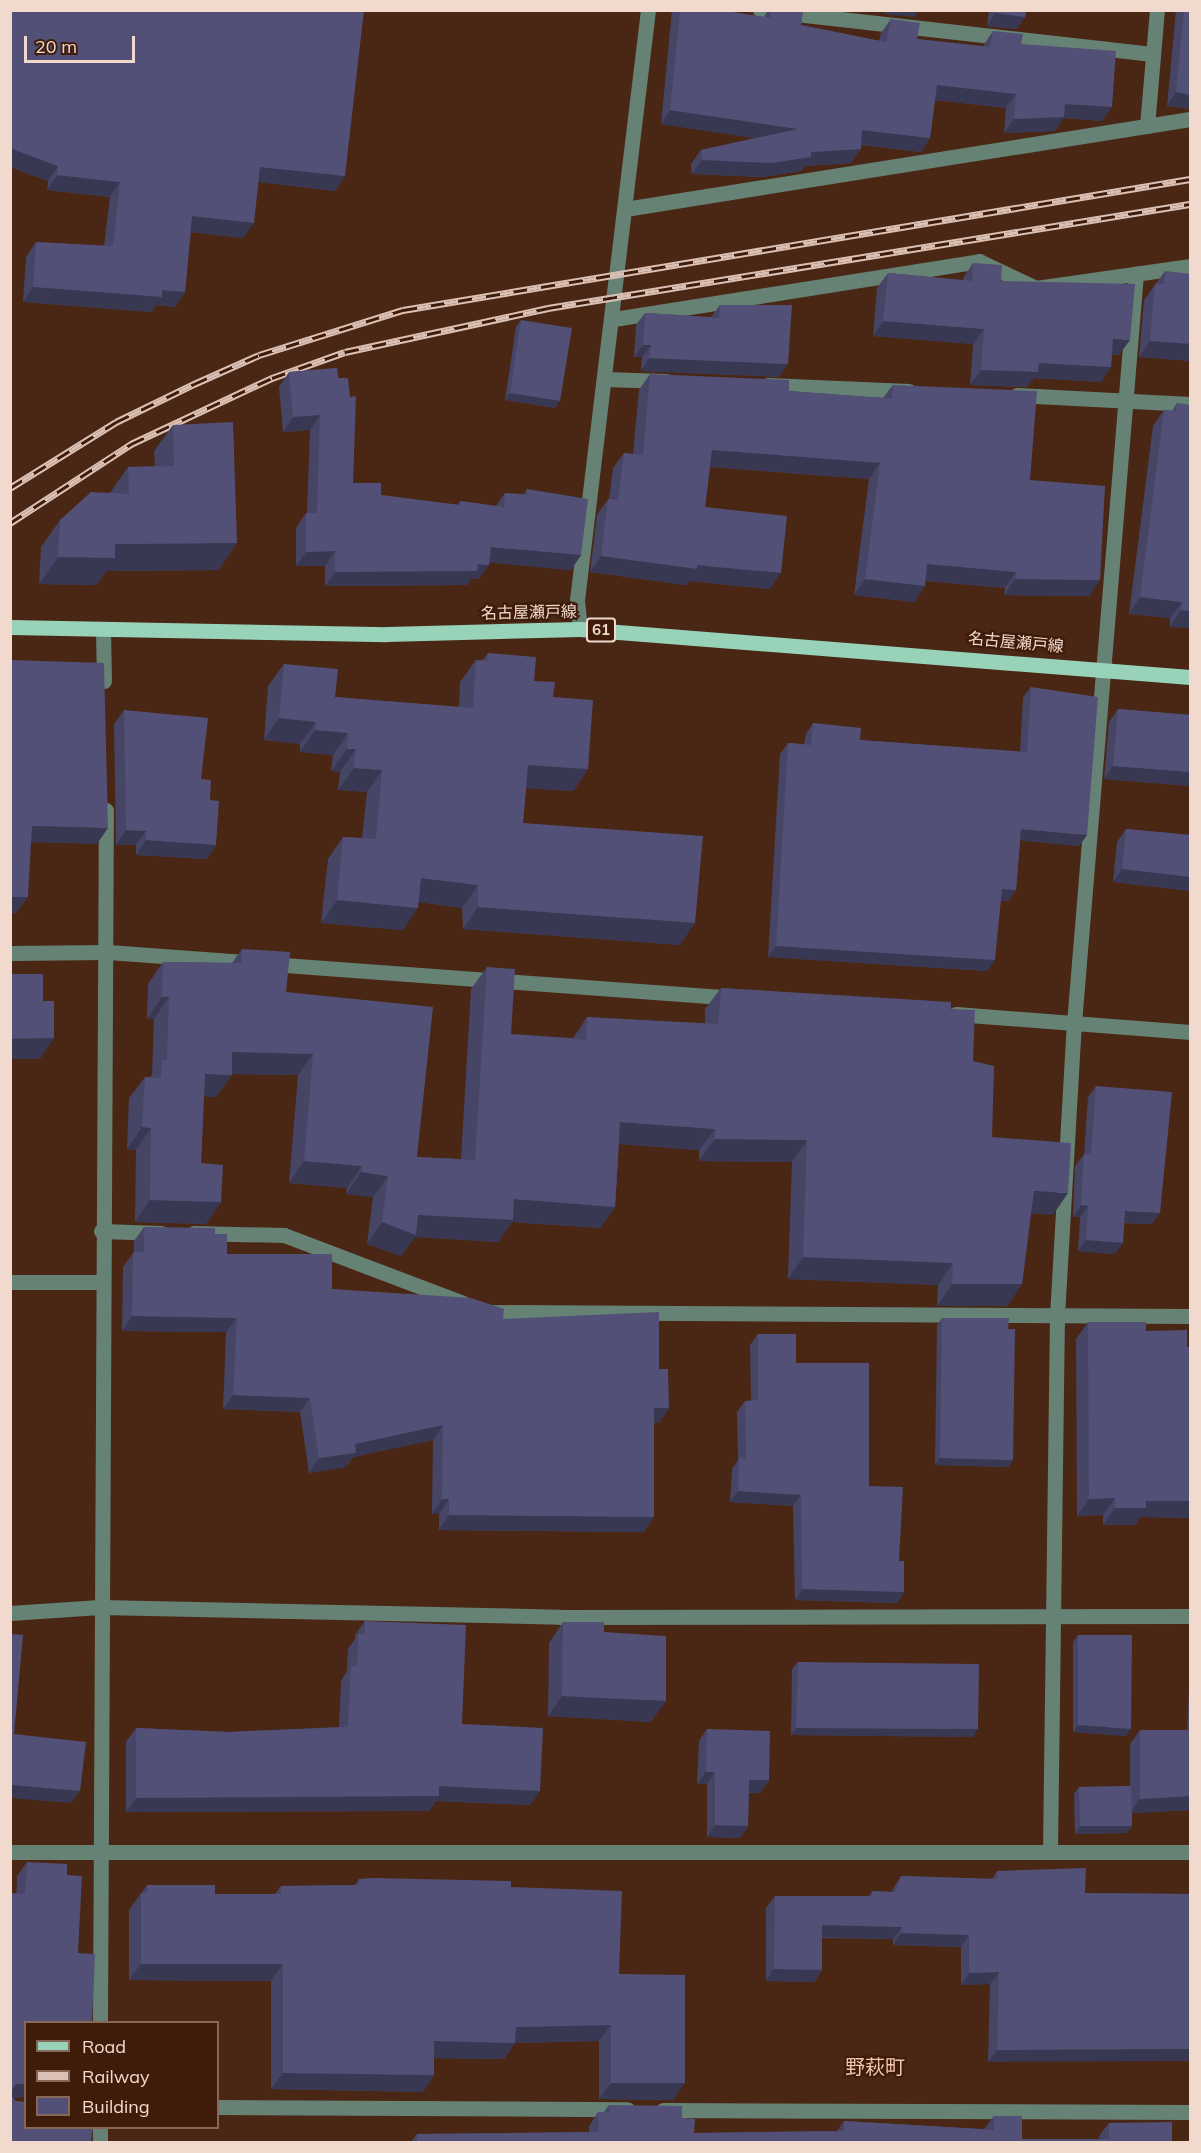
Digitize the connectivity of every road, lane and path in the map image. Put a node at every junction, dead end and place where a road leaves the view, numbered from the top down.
1 (648, 10) edge
2 (760, 10) edge
3 (1157, 10) edge
4 (1154, 54) junction
5 (1191, 119) edge
6 (1147, 126) junction
7 (625, 209) junction
8 (1191, 266) edge
9 (1136, 274) junction
10 (614, 319) junction
11 (604, 379) junction
12 (688, 382) edge
13 (747, 384) edge
14 (926, 392) edge
15 (998, 394) edge
16 (1129, 399) junction
17 (1191, 404) edge
18 (10, 627) edge
19 (580, 629) junction
20 (103, 630) junction
21 (1107, 668) junction
22 (1191, 677) edge
23 (104, 694) edge
24 (105, 788) edge
25 (108, 952) junction
26 (10, 953) edge
27 (752, 999) edge
28 (943, 1014) edge
29 (1074, 1023) junction
30 (1191, 1032) edge
31 (101, 1231) junction
32 (10, 1282) edge
33 (100, 1282) junction
34 (1057, 1316) junction
35 (1191, 1316) edge
36 (100, 1607) junction
37 (10, 1613) edge
38 (1051, 1616) junction
39 (1191, 1616) edge
40 (1050, 1850) junction
41 (99, 1851) junction
42 (10, 1852) edge
43 (1191, 1852) edge
44 (100, 2021) edge
45 (219, 2107) edge
46 (1191, 2112) edge

1 - 7 street
2 - 4 street
3 - 4 street
4 - 6 street
5 - 6 street
6 - 7 street
7 - 10 street
8 - 9 street
9 - 10 street
9 - 16 street
10 - 11 street
11 - 12 street
11 - 19 street
13 - 14 street
15 - 16 street
16 - 17 street
16 - 21 street
18 - 20 main road, 名古屋瀬戸線 / 61
19 - 20 main road, 名古屋瀬戸線 / 61
19 - 21 main road, 名古屋瀬戸線 / 61
20 - 23 street
21 - 22 main road, 名古屋瀬戸線 / 61
21 - 29 street
24 - 25 street
25 - 26 street
25 - 27 street
25 - 31 street
28 - 29 street
29 - 30 street
29 - 34 street
31 - 33 street
31 - 34 street
32 - 33 street
33 - 36 street
34 - 35 street
34 - 38 street
36 - 37 street
36 - 38 street
36 - 41 street
38 - 39 street
38 - 40 street
40 - 41 street
40 - 43 street
41 - 42 street
41 - 44 street
45 - 46 street

